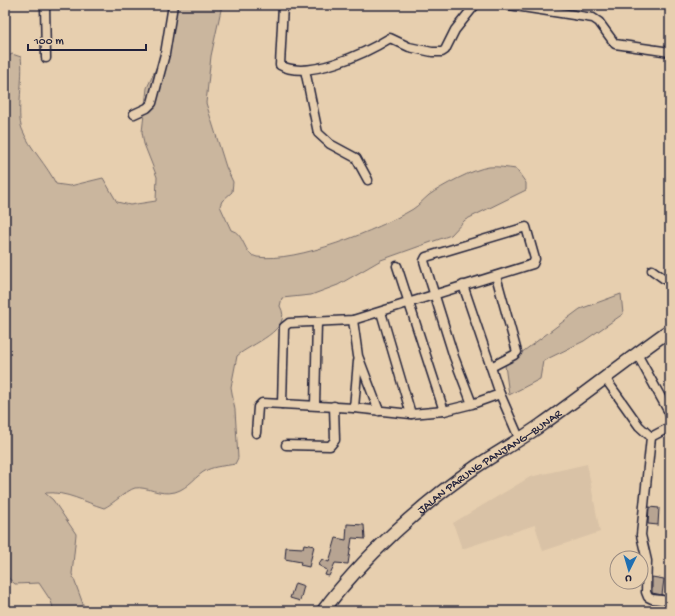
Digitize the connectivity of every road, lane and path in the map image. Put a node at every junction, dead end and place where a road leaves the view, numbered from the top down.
1 (45, 5) edge
2 (173, 5) edge
3 (283, 5) edge
4 (475, 5) edge
5 (509, 5) edge
6 (670, 52) edge
7 (46, 58) dead end
8 (305, 70) junction
9 (134, 114) dead end
10 (368, 180) dead end
11 (397, 266) dead end
12 (652, 270) dead end
13 (496, 276) junction
14 (670, 283) edge
15 (463, 286) junction
16 (434, 295) junction
17 (408, 303) junction
18 (381, 312) junction
19 (353, 320) junction
20 (317, 322) junction
21 (670, 330) edge
22 (637, 354) junction
23 (358, 356) junction
24 (490, 366) junction
25 (605, 378) junction
26 (500, 394) junction
27 (282, 404) junction
28 (472, 404) junction
29 (315, 405) junction
30 (334, 406) junction
31 (354, 408) junction
32 (379, 411) junction
33 (444, 411) junction
34 (411, 414) junction
35 (670, 414) edge
36 (670, 427) edge
37 (256, 433) dead end
38 (651, 437) junction
39 (520, 440) junction
40 (286, 446) dead end
41 (670, 601) edge
42 (323, 611) edge

1 - 7 street
2 - 9 street
3 - 8 street
4 - 8 street
5 - 6 street
8 - 10 street
11 - 17 street
12 - 14 street
13 - 15 street
13 - 16 street
13 - 24 street
15 - 16 street
15 - 24 street
16 - 17 street
16 - 28 street
17 - 18 street
17 - 33 street
18 - 19 street
18 - 34 street
19 - 20 street
19 - 23 street
20 - 27 street
20 - 29 street
21 - 22 main road, JALAN PARUNG PANJANG–BUNAR
22 - 25 main road, JALAN PARUNG PANJANG–BUNAR
22 - 35 street
23 - 31 street
23 - 32 street
24 - 26 street
25 - 38 street
25 - 39 main road, JALAN PARUNG PANJANG–BUNAR
26 - 28 street
26 - 39 street
27 - 29 street
27 - 37 street
28 - 33 street
29 - 30 street
30 - 31 street
30 - 40 street
31 - 32 street
32 - 34 street
33 - 34 street
36 - 38 street
38 - 41 street
39 - 42 main road, JALAN PARUNG PANJANG–BUNAR

